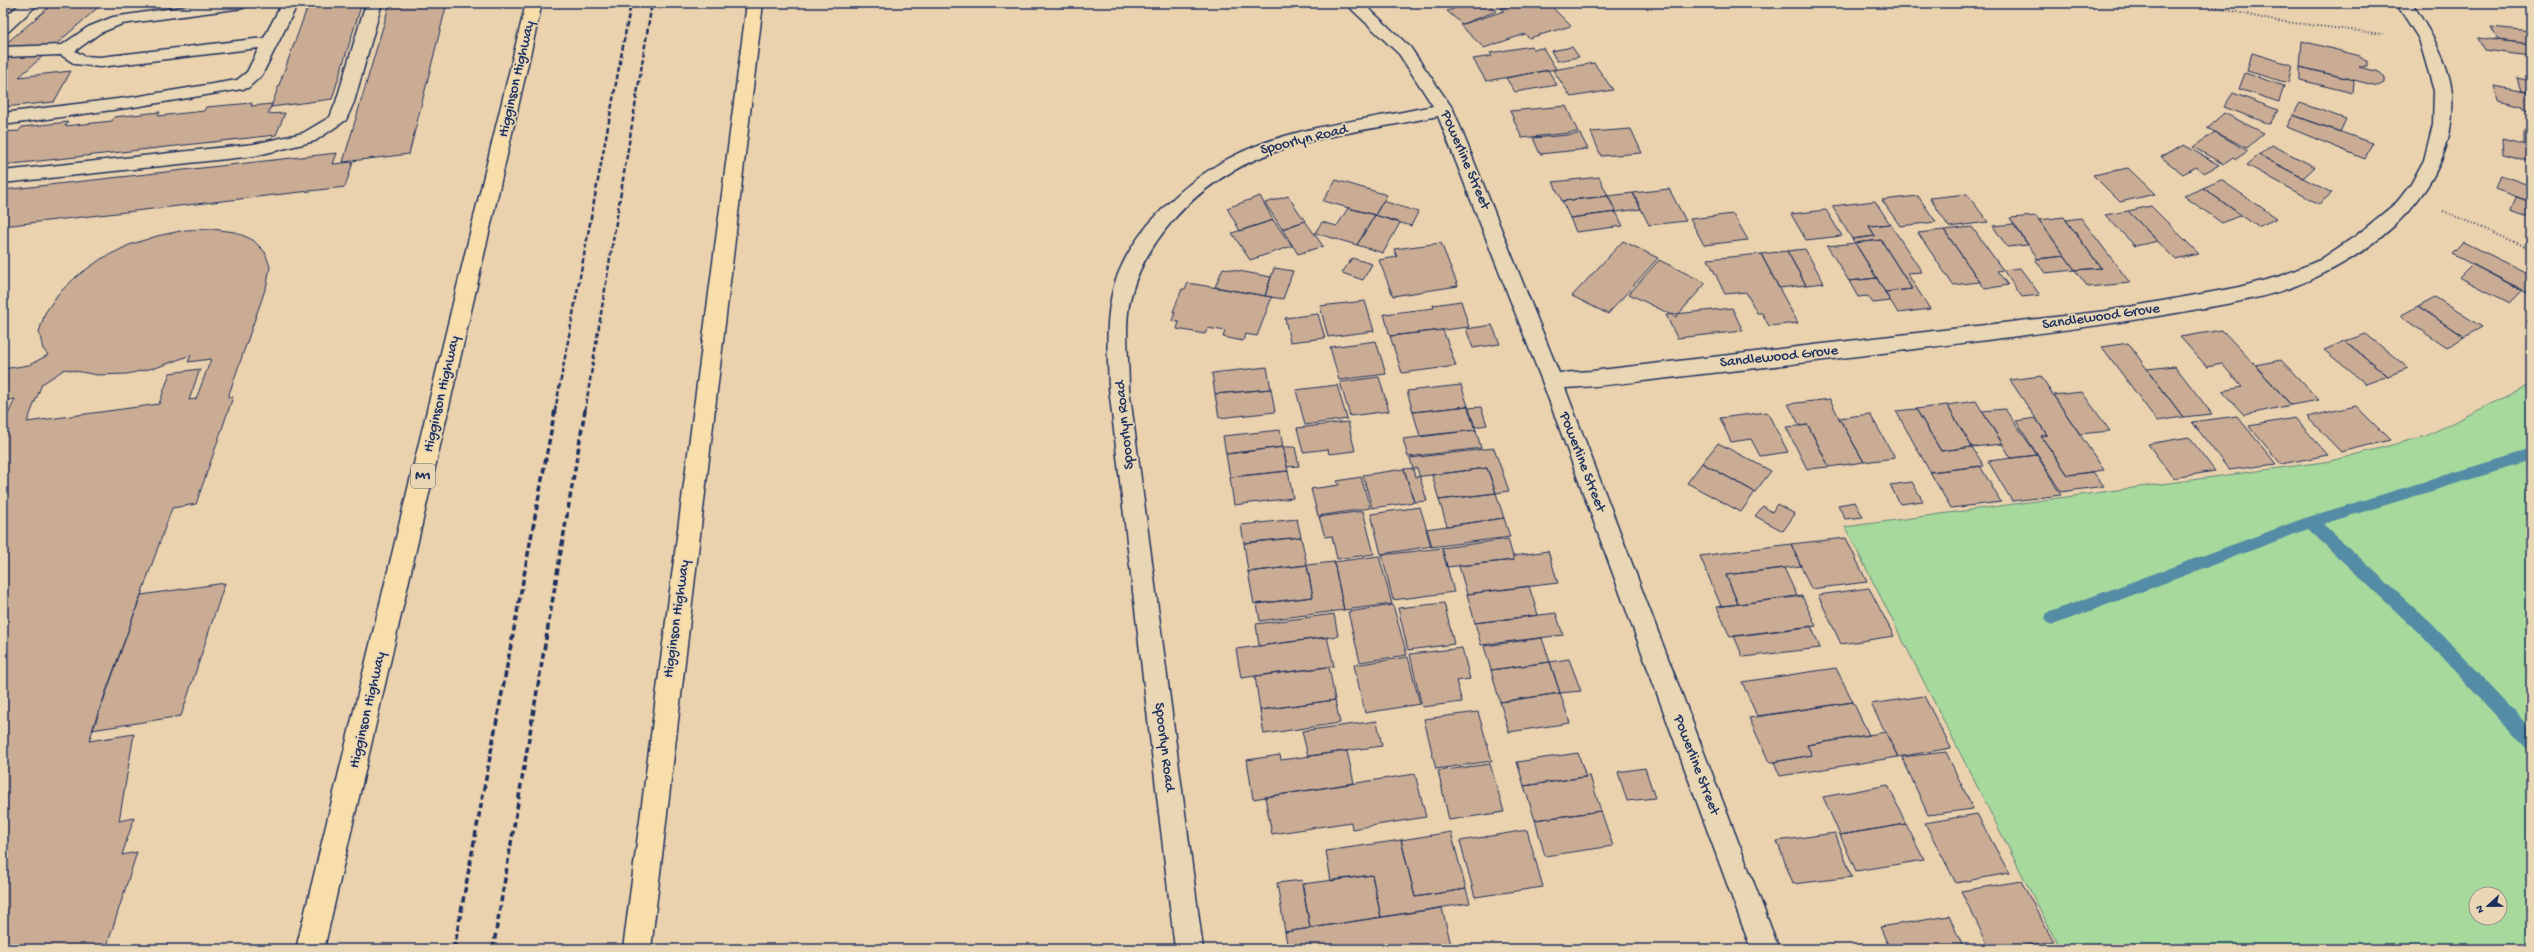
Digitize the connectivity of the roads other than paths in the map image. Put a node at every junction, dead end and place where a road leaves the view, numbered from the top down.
1 (32, 3) edge
2 (242, 3) edge
3 (290, 3) edge
4 (374, 3) edge
5 (534, 3) edge
6 (755, 3) edge
7 (1353, 3) edge
8 (2404, 3) edge
9 (3, 28) edge
10 (270, 42) junction
11 (66, 50) junction
12 (3, 52) edge
13 (1444, 109) junction
14 (3, 119) edge
15 (3, 177) edge
16 (1552, 381) junction
17 (310, 949) edge
18 (637, 949) edge
19 (1189, 949) edge
20 (1765, 949) edge

1 - 9 street
2 - 11 street
3 - 10 street
4 - 15 street
5 - 17 highway, Higginson Highway / M1
6 - 18 highway, Higginson Highway
7 - 13 street, Powerline Street
8 - 16 street, Sandlewood Grove
10 - 11 street
10 - 14 street
11 - 12 street
13 - 16 street, Powerline Street
13 - 19 street, Spoorlyn Road
16 - 20 street, Powerline Street

